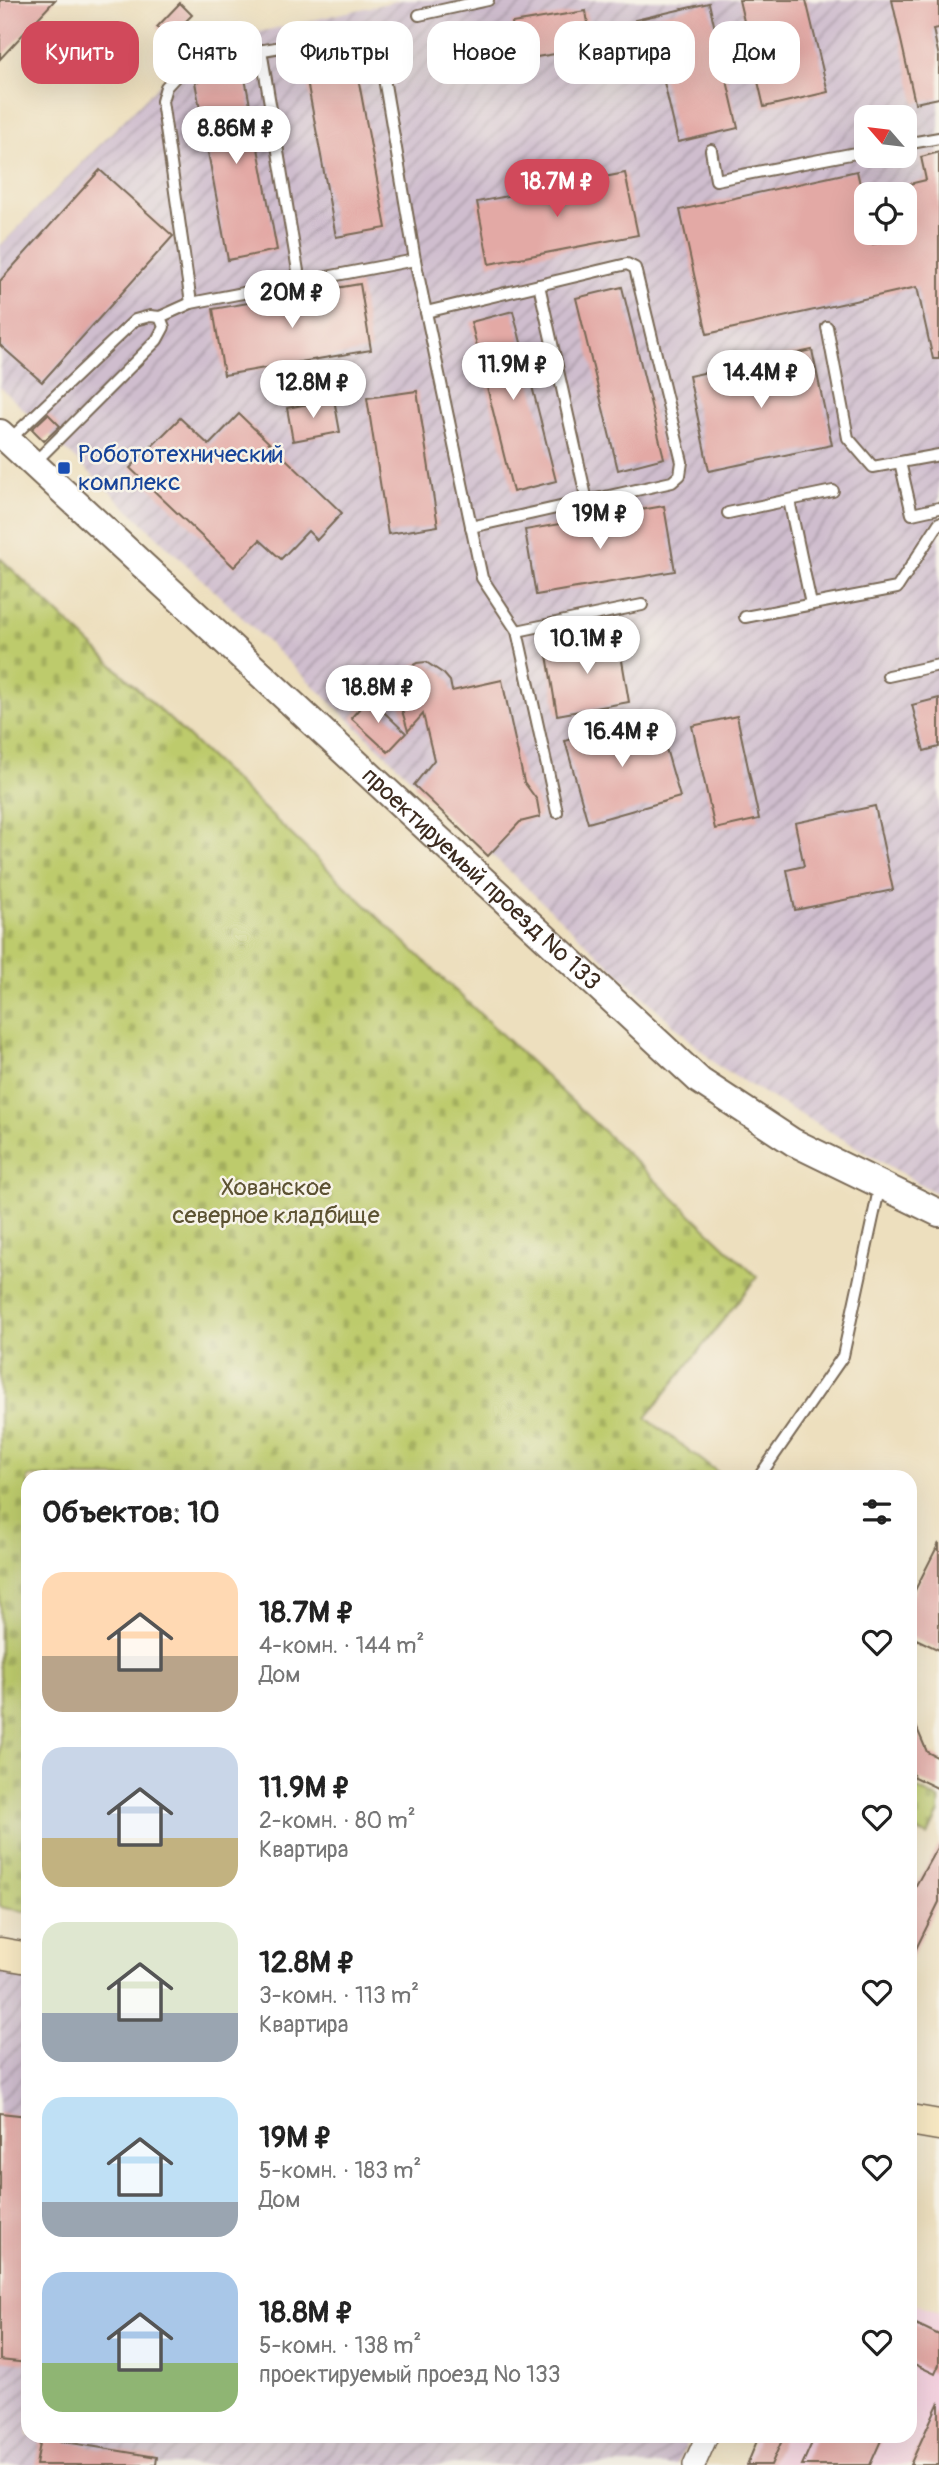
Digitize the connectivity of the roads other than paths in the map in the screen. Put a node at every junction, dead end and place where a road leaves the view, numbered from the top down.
1 (488, 0) edge
2 (419, 15) dead end
3 (262, 50) edge
4 (262, 56) edge
5 (169, 84) edge
6 (939, 138) edge
7 (917, 142) edge
8 (711, 150) dead end
9 (854, 154) edge
10 (415, 260) junction
11 (300, 283) junction
12 (540, 285) junction
13 (191, 303) junction
14 (426, 312) junction
15 (160, 317) junction
16 (827, 327) dead end
17 (4, 437) edge
18 (939, 455) edge
19 (900, 462) junction
20 (33, 464) junction
21 (833, 491) dead end
22 (789, 500) junction
23 (587, 501) junction
24 (939, 508) edge
25 (728, 513) dead end
26 (939, 523) edge
27 (471, 527) junction
28 (642, 604) dead end
29 (811, 604) junction
30 (745, 617) dead end
31 (517, 631) junction
32 (939, 665) edge
33 (888, 676) dead end
34 (557, 812) dead end
35 (880, 1184) junction
36 (939, 1213) edge
37 (764, 1470) edge
38 (0, 1953) edge
39 (21, 1957) edge
40 (917, 2121) edge
41 (939, 2125) edge
42 (704, 2443) edge
43 (694, 2465) edge

1 - 2 lane
3 - 10 lane
4 - 11 lane
5 - 13 lane
6 - 7 lane
8 - 9 lane
10 - 11 lane
10 - 14 lane
11 - 13 lane
12 - 14 lane
12 - 23 lane
12 - 23 lane
13 - 15 lane
14 - 27 lane
15 - 17 lane
15 - 20 lane
16 - 19 lane
17 - 20 street, проектируемый проезд № 133
18 - 19 lane
19 - 24 lane
20 - 35 street, проектируемый проезд № 133
21 - 22 lane
22 - 25 lane
22 - 29 lane
23 - 27 lane
26 - 29 lane
27 - 31 lane
28 - 31 lane
29 - 30 lane
31 - 34 lane
32 - 33 lane
35 - 36 street, проектируемый проезд № 133
35 - 37 lane
38 - 39 main road
40 - 41 main road
42 - 43 street

